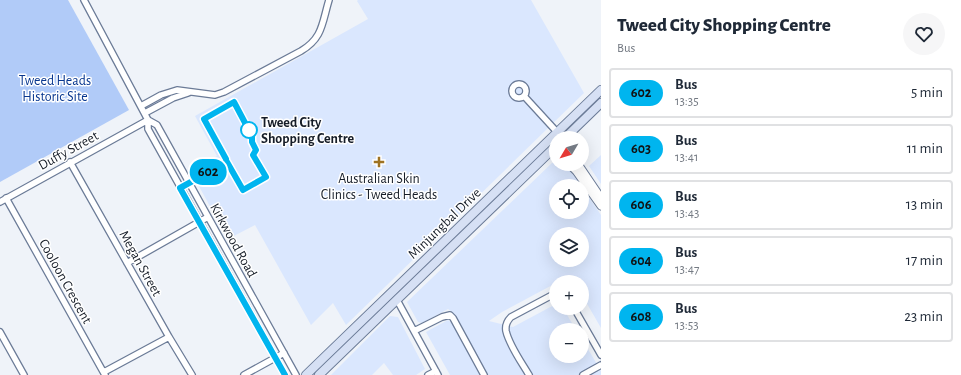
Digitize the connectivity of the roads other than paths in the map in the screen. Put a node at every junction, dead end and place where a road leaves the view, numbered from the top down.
1 (84, 0) edge
2 (329, 0) edge
3 (601, 90) edge
4 (188, 92) junction
5 (524, 96) dead end
6 (601, 103) edge
7 (141, 106) junction
8 (145, 113) junction
9 (148, 120) junction
10 (555, 131) edge
11 (563, 131) edge
12 (572, 131) edge
13 (549, 144) edge
14 (549, 154) edge
15 (549, 156) edge
16 (546, 157) junction
17 (70, 162) junction
18 (576, 171) edge
19 (583, 171) edge
20 (6, 198) junction
21 (601, 198) edge
22 (0, 202) edge
23 (601, 206) edge
24 (208, 217) junction
25 (199, 222) junction
26 (128, 262) junction
27 (393, 290) junction
28 (549, 296) edge
29 (397, 300) junction
30 (578, 315) edge
31 (414, 331) junction
32 (0, 332) edge
33 (169, 337) junction
34 (284, 353) junction
35 (601, 355) edge
36 (275, 358) junction
37 (601, 365) edge
38 (437, 373) edge
39 (105, 374) edge
40 (24, 375) edge
41 (192, 375) edge
42 (244, 375) edge
43 (285, 375) edge
44 (296, 375) edge
45 (306, 375) edge
46 (319, 375) edge
47 (428, 375) edge
48 (484, 375) edge
49 (529, 375) edge
50 (583, 375) edge

1 - 7 street, Kirkwood Road
2 - 4 street
3 - 11 main road, Minjungbal Drive
4 - 7 street
4 - 8 street
5 - 10 street
6 - 12 main road
7 - 8 street, Kirkwood Road
8 - 9 street, Kirkwood Road
9 - 17 street, Duffy Street
9 - 24 street, Kirkwood Road
9 - 25 street, Kirkwood Road
13 - 27 main road, Minjungbal Drive
14 - 16 main road, Minjungbal Drive
15 - 16 street
16 - 29 main road, Minjungbal Drive
17 - 20 street, Duffy Street
17 - 26 street, Megan Street
18 - 23 street
19 - 21 street
20 - 22 street, Duffy Street
20 - 39 street, Cooloon Crescent
24 - 25 street
24 - 34 street, Kirkwood Road
25 - 26 street
25 - 36 street, Kirkwood Road
26 - 33 street, Megan Street
27 - 29 main road
27 - 45 main road, Minjungbal Drive
28 - 49 street
29 - 31 street
29 - 46 main road, Minjungbal Drive
30 - 35 street
31 - 38 street
31 - 48 street
32 - 40 street
33 - 39 street
33 - 41 street, Megan Street
34 - 36 street
34 - 44 street, Kirkwood Road
36 - 42 street
36 - 43 street, Kirkwood Road
37 - 50 street
38 - 47 street

